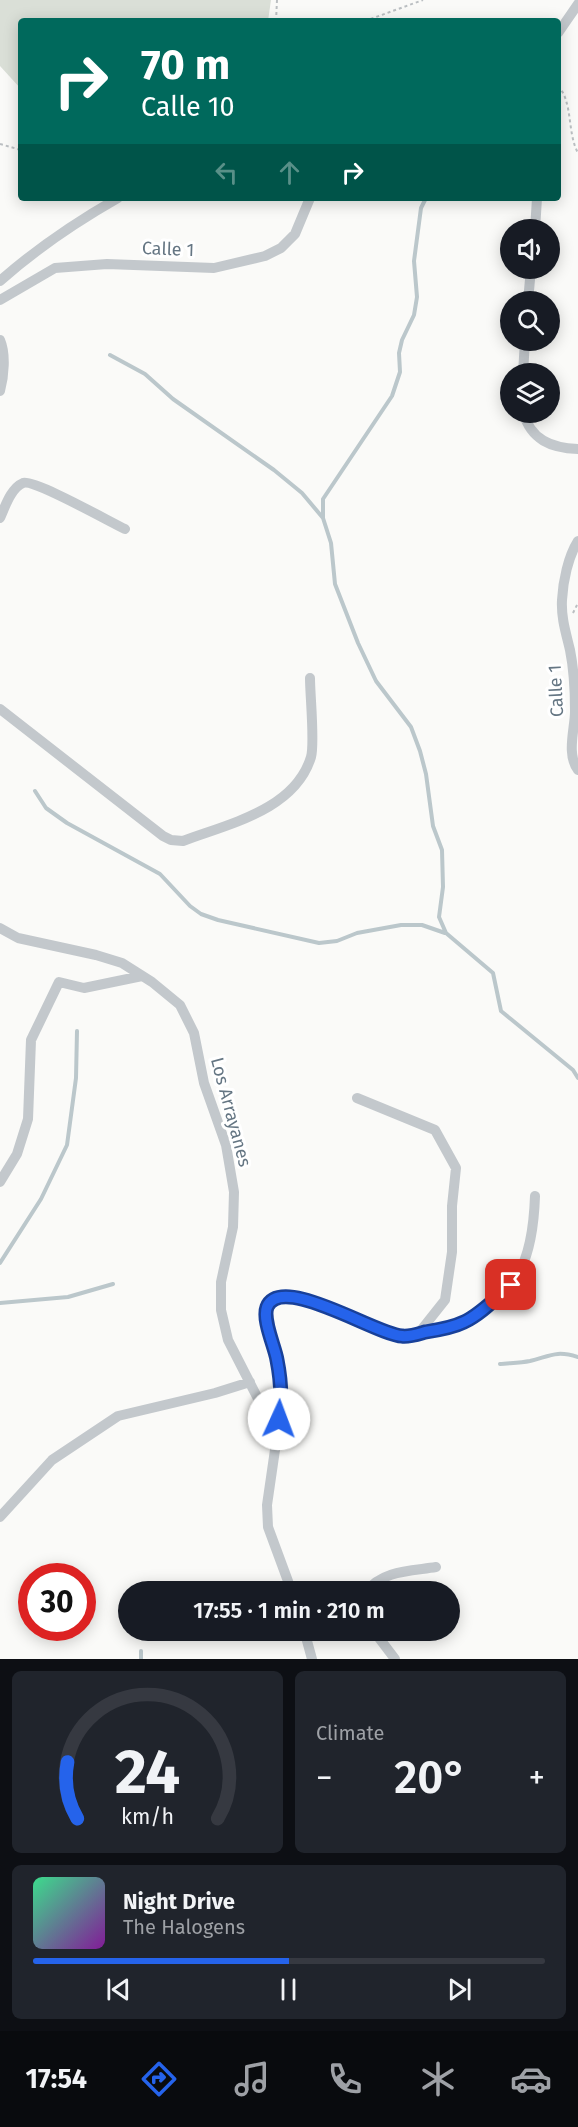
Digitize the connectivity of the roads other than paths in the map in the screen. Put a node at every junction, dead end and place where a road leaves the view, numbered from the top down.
1 (578, 4) edge
2 (561, 29) edge
3 (113, 201) edge
4 (309, 201) edge
5 (537, 201) edge
6 (536, 219) edge
7 (0, 281) edge
8 (0, 300) edge
9 (0, 340) edge
10 (0, 391) edge
11 (526, 423) edge
12 (578, 449) edge
13 (0, 518) edge
14 (125, 529) dead end
15 (578, 541) edge
16 (310, 678) dead end
17 (0, 709) edge
18 (578, 770) edge
19 (0, 928) edge
20 (142, 976) junction
21 (357, 1098) dead end
22 (0, 1182) edge
23 (535, 1196) dead end
24 (418, 1334) junction
25 (250, 1382) junction
26 (277, 1436) junction
27 (0, 1517) edge
28 (436, 1567) dead end
29 (288, 1581) edge
30 (376, 1581) edge
31 (307, 1641) edge
32 (381, 1641) edge
33 (312, 1659) edge
34 (395, 1659) edge

1 - 2 street
3 - 7 street
4 - 8 street, Calle 1
5 - 6 street
9 - 10 street
11 - 12 street
13 - 14 street
15 - 18 street, Calle 1
16 - 17 street
19 - 20 street, Los Arrayanes
20 - 22 street
20 - 25 street, Los Arrayanes
21 - 24 street
23 - 24 street
24 - 26 street
25 - 26 street, Los Arrayanes
25 - 27 street
26 - 29 street
28 - 30 street
31 - 33 street
32 - 34 street

